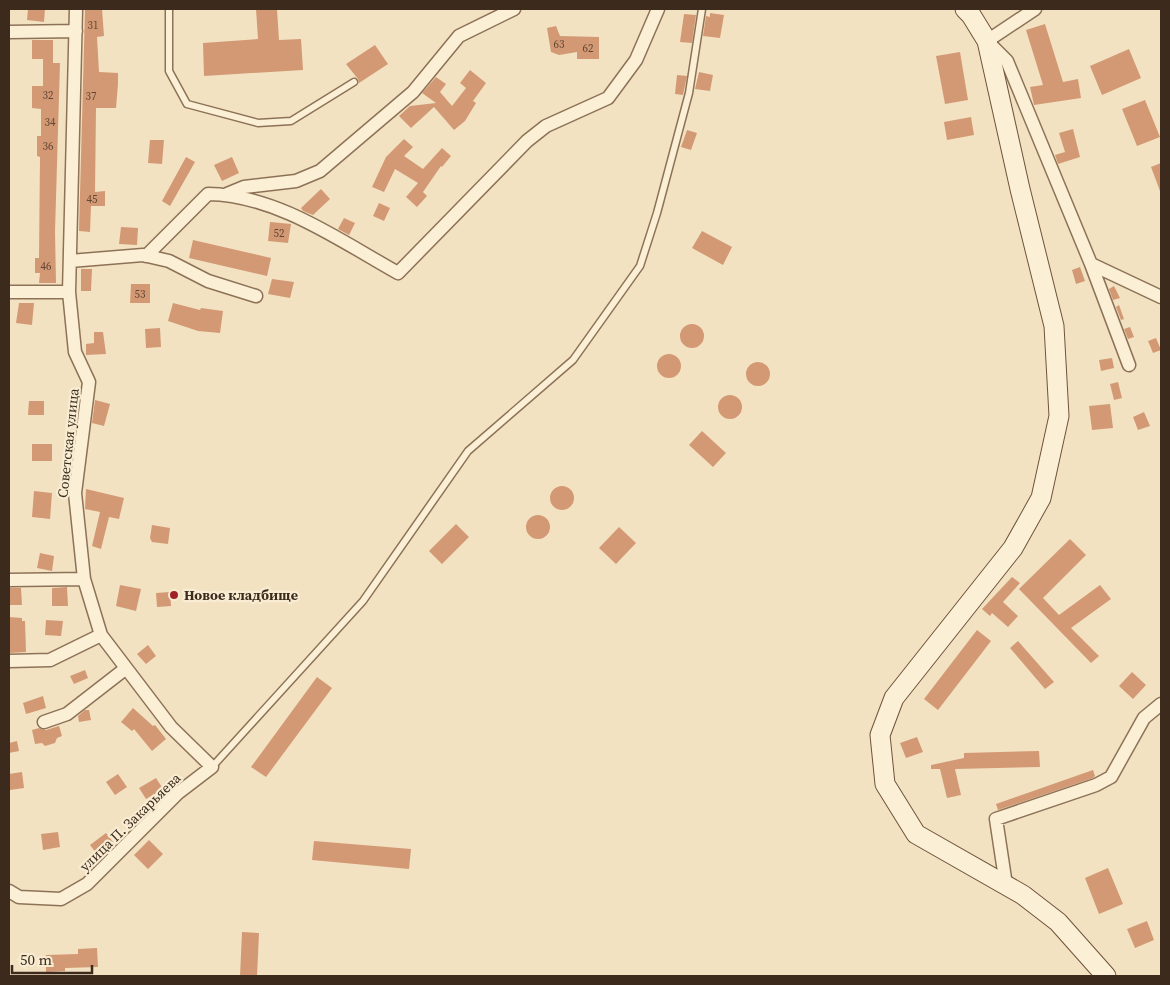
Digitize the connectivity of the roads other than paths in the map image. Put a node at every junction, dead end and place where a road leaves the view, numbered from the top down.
1 (76, 9) edge
2 (169, 9) edge
3 (514, 9) edge
4 (658, 9) edge
5 (702, 9) edge
6 (1035, 9) edge
7 (968, 11) edge
8 (76, 31) junction
9 (9, 32) edge
10 (987, 41) junction
11 (354, 82) dead end
12 (227, 194) junction
13 (146, 256) junction
14 (70, 260) junction
15 (1091, 264) junction
16 (9, 292) edge
17 (69, 292) junction
18 (256, 296) dead end
19 (1161, 297) edge
20 (1129, 365) dead end
21 (84, 579) junction
22 (9, 580) edge
23 (101, 635) junction
24 (9, 661) edge
25 (125, 669) junction
26 (1161, 704) edge
27 (44, 722) dead end
28 (212, 767) junction
29 (1006, 885) junction
30 (9, 891) edge
31 (1106, 976) edge

1 - 8 street, Советская улица
2 - 11 lane
3 - 12 street
4 - 12 street
5 - 28 lane
6 - 10 street
7 - 10 main road
8 - 9 street
8 - 14 street, Советская улица
10 - 15 street
10 - 29 main road
12 - 13 street
13 - 14 street
13 - 18 street
14 - 17 street, Советская улица
15 - 19 street
15 - 20 street
16 - 17 street
17 - 21 street, Советская улица
21 - 22 street
21 - 23 street, Советская улица
23 - 24 street
23 - 25 street, Советская улица
25 - 27 street
25 - 28 street, Советская улица
26 - 29 street
28 - 30 street, улица П. Закарьяева
29 - 31 main road

